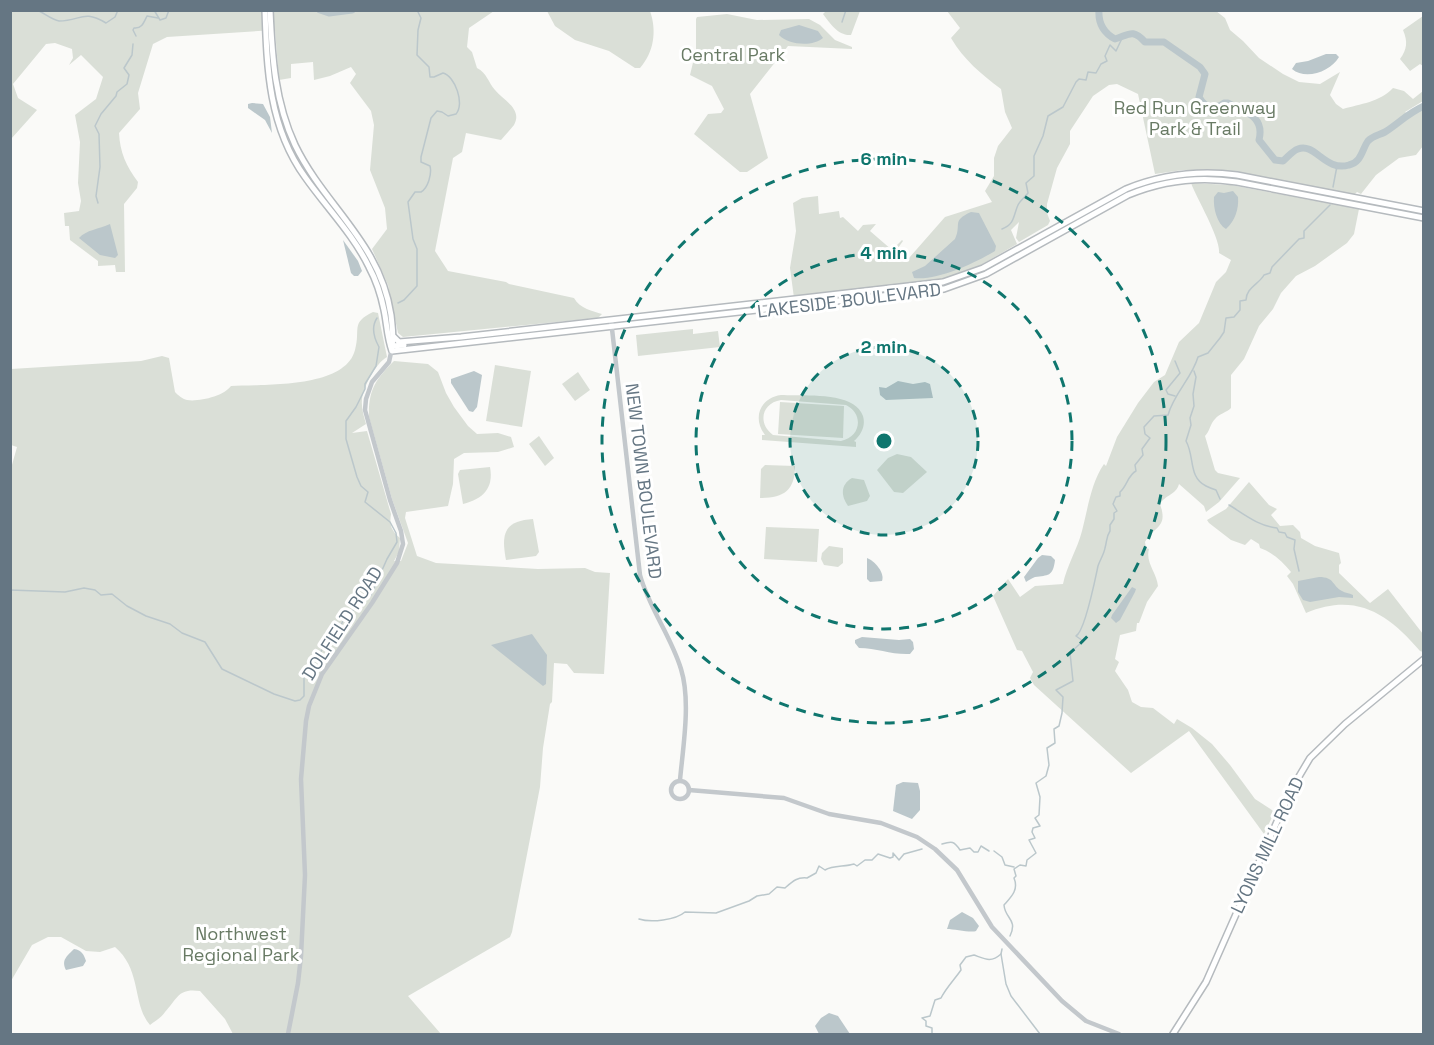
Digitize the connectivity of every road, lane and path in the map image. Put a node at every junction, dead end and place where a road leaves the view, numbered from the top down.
1 (265, 10) edge
2 (270, 10) edge
3 (268, 42) junction
4 (1424, 211) edge
5 (1424, 218) edge
6 (610, 320) junction
7 (612, 327) junction
8 (461, 336) junction
9 (394, 337) junction
10 (392, 349) junction
11 (1424, 660) edge
12 (681, 780) junction
13 (689, 790) junction
14 (288, 1035) edge
15 (1119, 1035) edge
16 (1173, 1035) edge

1 - 3 main road
2 - 3 main road
3 - 9 main road
3 - 10 main road
4 - 6 main road, LAKESIDE BOULEVARD
5 - 7 main road, LAKESIDE BOULEVARD
6 - 7 street, NEW TOWN BOULEVARD
6 - 8 main road, LAKESIDE BOULEVARD
7 - 10 main road, LAKESIDE BOULEVARD
7 - 12 street, NEW TOWN BOULEVARD
8 - 9 main road, LAKESIDE BOULEVARD
8 - 10 main road
9 - 10 main road
10 - 14 street, DOLFIELD ROAD
11 - 16 main road, LYONS MILL ROAD
12 - 13 street
12 - 13 street
13 - 15 street

